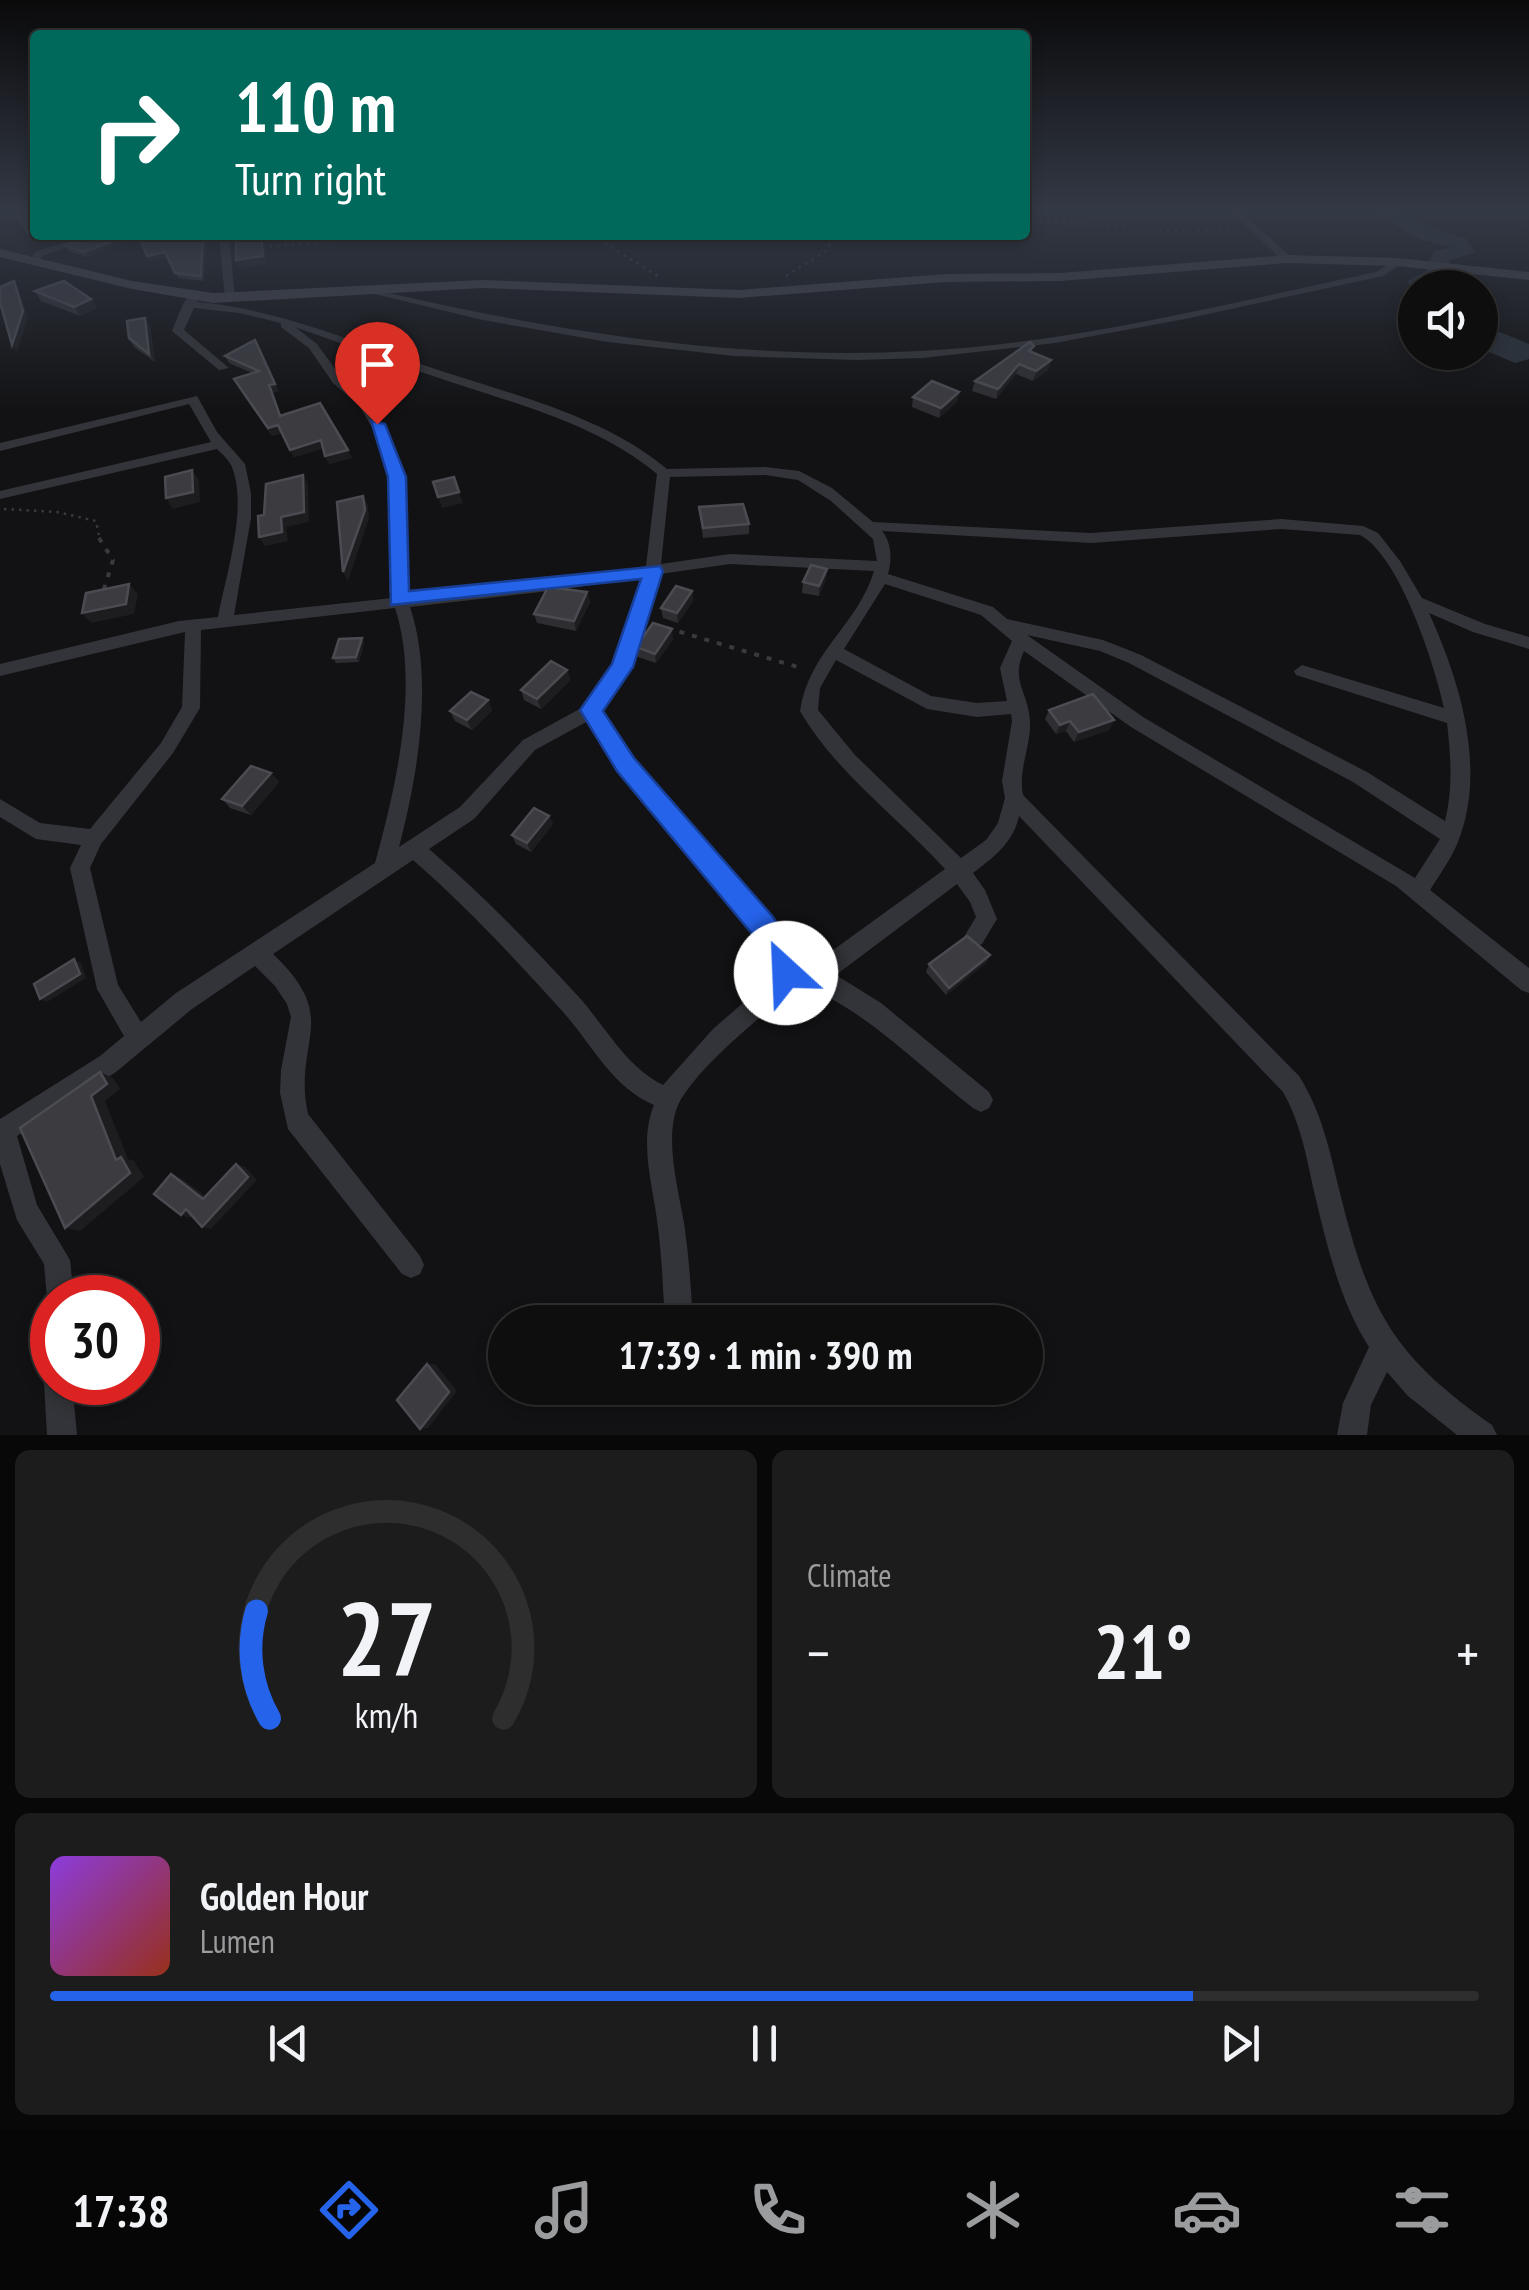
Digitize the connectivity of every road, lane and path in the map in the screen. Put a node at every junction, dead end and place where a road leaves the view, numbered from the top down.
1 (100, 278) edge
2 (229, 278) edge
3 (661, 278) edge
4 (789, 278) edge
5 (950, 278) edge
6 (1360, 278) edge
7 (363, 290) junction
8 (680, 290) junction
9 (769, 292) junction
10 (230, 298) junction
11 (191, 300) junction
12 (280, 320) junction
13 (223, 368) edge
14 (220, 444) junction
15 (0, 447) edge
16 (664, 474) junction
17 (0, 494) edge
18 (0, 507) edge
19 (875, 526) junction
20 (654, 571) junction
21 (882, 572) junction
22 (398, 600) junction
23 (1416, 602) junction
24 (98, 603) edge
25 (224, 622) junction
26 (638, 622) junction
27 (193, 625) junction
28 (1012, 631) junction
29 (1529, 642) edge
30 (836, 652) junction
31 (0, 670) edge
32 (1302, 671) dead end
33 (820, 676) junction
34 (1018, 707) junction
35 (591, 710) junction
36 (1456, 719) junction
37 (1014, 798) junction
38 (0, 807) edge
39 (1451, 836) junction
40 (94, 838) junction
41 (413, 847) junction
42 (383, 871) junction
43 (957, 872) junction
44 (1418, 891) junction
45 (975, 937) edge
46 (257, 953) junction
47 (786, 973) junction
48 (815, 977) junction
49 (1529, 982) edge
50 (138, 1037) junction
51 (669, 1099) junction
52 (981, 1100) dead end
53 (2, 1132) edge
54 (412, 1265) dead end
55 (59, 1275) edge
56 (676, 1305) edge
57 (1383, 1350) junction
58 (60, 1405) edge
59 (62, 1435) edge
60 (1352, 1435) edge
61 (1482, 1435) edge

1 - 11 street
2 - 10 street
3 - 8 path
4 - 9 path
5 - 9 street
6 - 7 street
7 - 8 street
7 - 10 street
8 - 9 street
10 - 11 street
11 - 12 street
11 - 13 street
12 - 16 street
12 - 22 street
14 - 15 street
14 - 17 street
14 - 25 street
16 - 19 street
16 - 20 street
18 - 24 path
19 - 21 street
19 - 23 street
20 - 21 street
20 - 22 street
20 - 26 street
21 - 28 street
21 - 30 street
22 - 25 street
22 - 42 street
23 - 29 street
23 - 36 street
25 - 27 street
26 - 33 path
26 - 35 street
27 - 31 street
27 - 40 street
28 - 34 street
28 - 39 street
28 - 44 street
30 - 33 street
30 - 34 street
32 - 36 street
33 - 43 street
34 - 37 street
35 - 41 street
35 - 47 street
36 - 39 street
37 - 43 street
37 - 57 street
38 - 40 street
39 - 44 street
40 - 50 street
41 - 42 street
41 - 51 street
42 - 46 street
43 - 45 street
43 - 48 street
44 - 49 street
46 - 50 street
46 - 54 street
47 - 48 street
47 - 51 street
48 - 52 street
50 - 53 street
51 - 56 street
53 - 55 street
57 - 60 street
57 - 61 street
58 - 59 street

